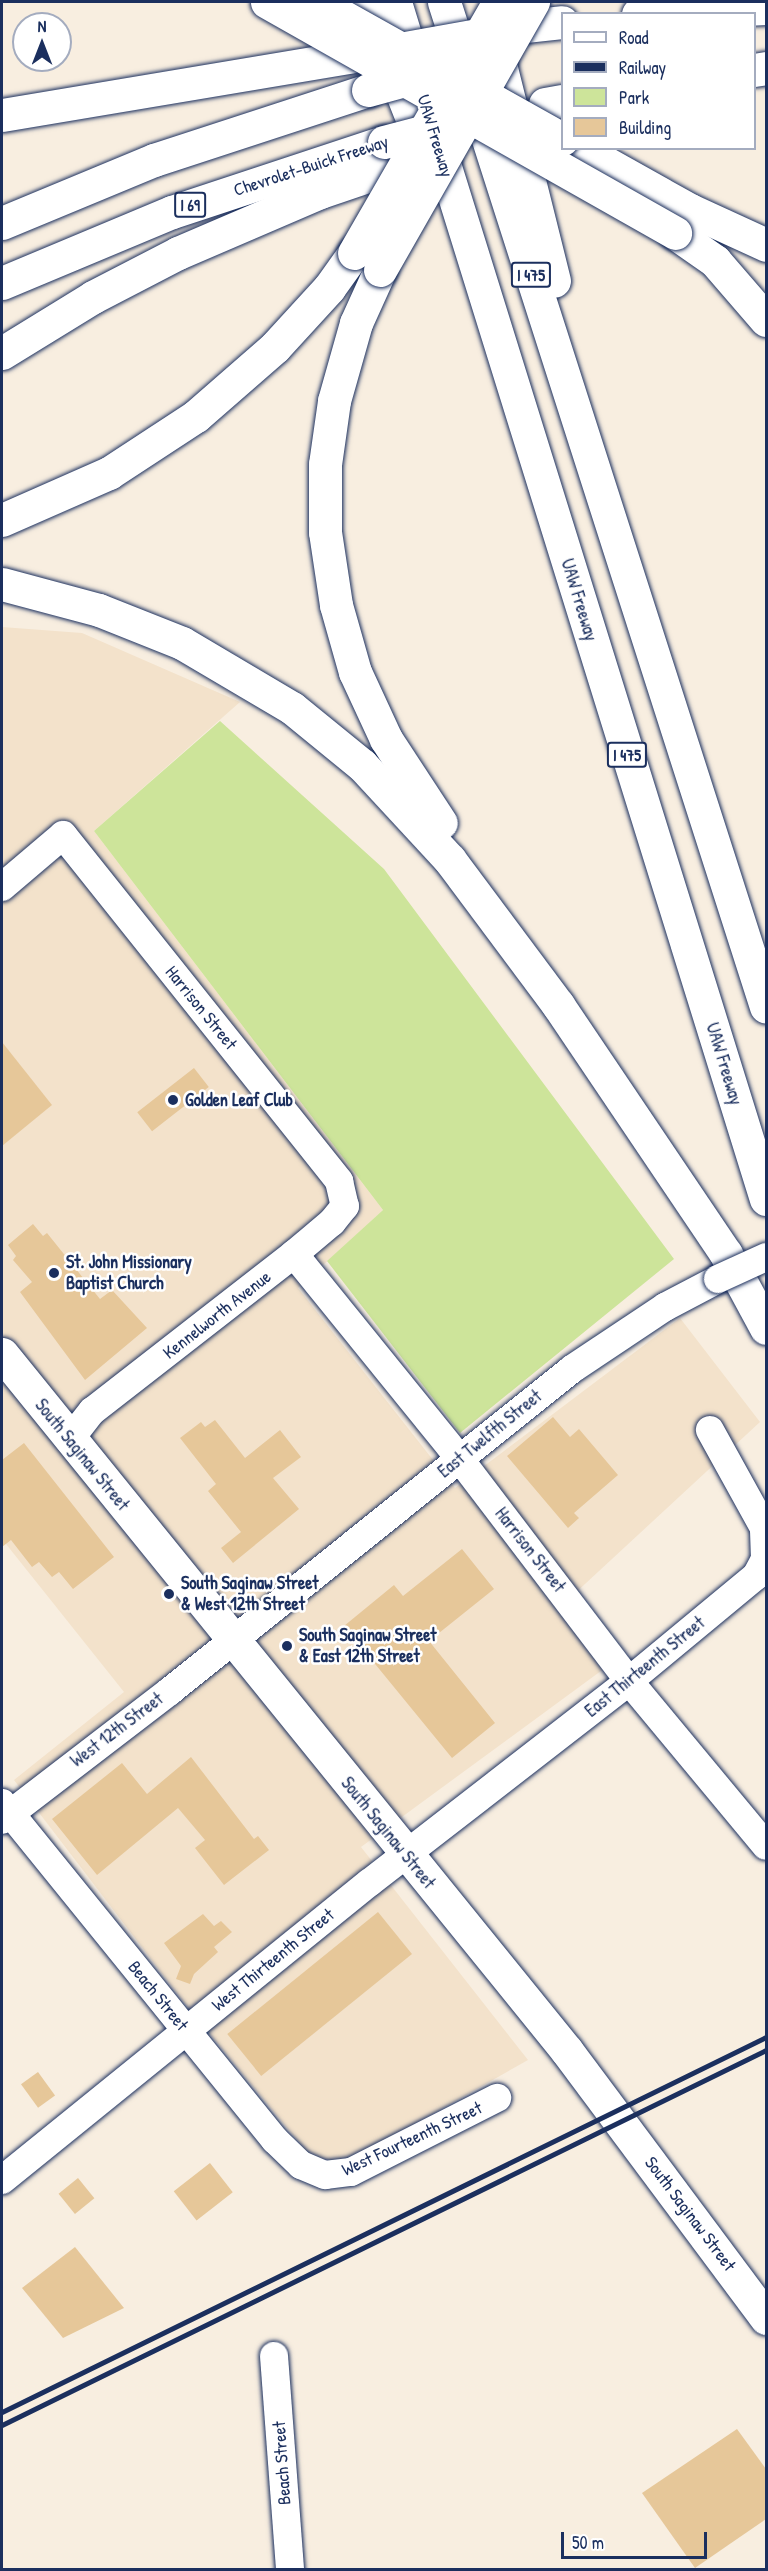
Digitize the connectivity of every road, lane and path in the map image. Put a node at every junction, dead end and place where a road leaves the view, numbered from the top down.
1 (267, 2) edge
2 (317, 2) edge
3 (366, 2) edge
4 (394, 2) edge
5 (444, 2) edge
6 (484, 2) edge
7 (499, 2) edge
8 (766, 9) edge
9 (689, 12) edge
10 (749, 12) edge
11 (561, 22) edge
12 (538, 30) edge
13 (2, 115) edge
14 (556, 118) edge
15 (582, 150) edge
16 (386, 156) junction
17 (682, 221) junction
18 (2, 223) edge
19 (766, 245) edge
20 (367, 262) junction
21 (2, 282) edge
22 (488, 311) junction
23 (766, 320) edge
24 (2, 353) edge
25 (2, 520) edge
26 (620, 548) junction
27 (2, 585) edge
28 (2, 887) edge
29 (558, 1005) junction
30 (766, 1008) edge
31 (339, 1181) joint
32 (766, 1198) edge
33 (294, 1254) junction
34 (766, 1257) edge
35 (766, 1328) edge
36 (2, 1354) edge
37 (710, 1430) dead end
38 (69, 1440) junction
39 (459, 1458) junction
40 (232, 1640) junction
41 (629, 1681) junction
42 (4, 1812) edge
43 (766, 1846) edge
44 (406, 1855) junction
45 (187, 2030) junction
46 (497, 2098) dead end
47 (325, 2175) joint
48 (2, 2180) edge
49 (766, 2318) edge
50 (274, 2356) dead end
51 (290, 2570) edge

1 - 17 main road, bridge
2 - 14 main road, bridge
3 - 22 main road
4 - 22 main road, UAW Freeway / I 475
5 - 26 main road, I 475
6 - 26 main road
7 - 20 main road, bridge
8 - 9 main road
8 - 10 main road
11 - 12 main road
12 - 13 main road, bridge
12 - 18 main road, bridge
12 - 20 main road, bridge
14 - 16 main road, Chevrolet-Buick Freeway / I 69, bridge
15 - 17 main road
16 - 21 main road, Chevrolet-Buick Freeway / I 69
16 - 24 main road
17 - 19 main road
17 - 23 main road
20 - 25 main road
20 - 29 main road
22 - 32 main road, UAW Freeway / I 475
26 - 30 main road, I 475
27 - 29 main road
28 - 31 street, Harrison Street
29 - 35 main road
31 - 33 street, Kennelworth Avenue
33 - 38 street, Kennelworth Avenue
33 - 39 street, Harrison Street
34 - 39 street, East Twelfth Street, bridge
36 - 38 main road, South Saginaw Street
37 - 41 street, East Thirteenth Street
38 - 40 main road, South Saginaw Street
39 - 40 street, East Twelfth Street
39 - 41 street, Harrison Street
40 - 42 street, West 12th Street
40 - 44 main road, South Saginaw Street
41 - 43 street, Harrison Street
41 - 44 street, East Thirteenth Street
42 - 45 street, Beach Street
44 - 45 street, West Thirteenth Street
44 - 49 main road, South Saginaw Street
45 - 47 street, Beach Street
45 - 48 street, West Thirteenth Street
46 - 47 street, West Fourteenth Street
50 - 51 street, Beach Street

